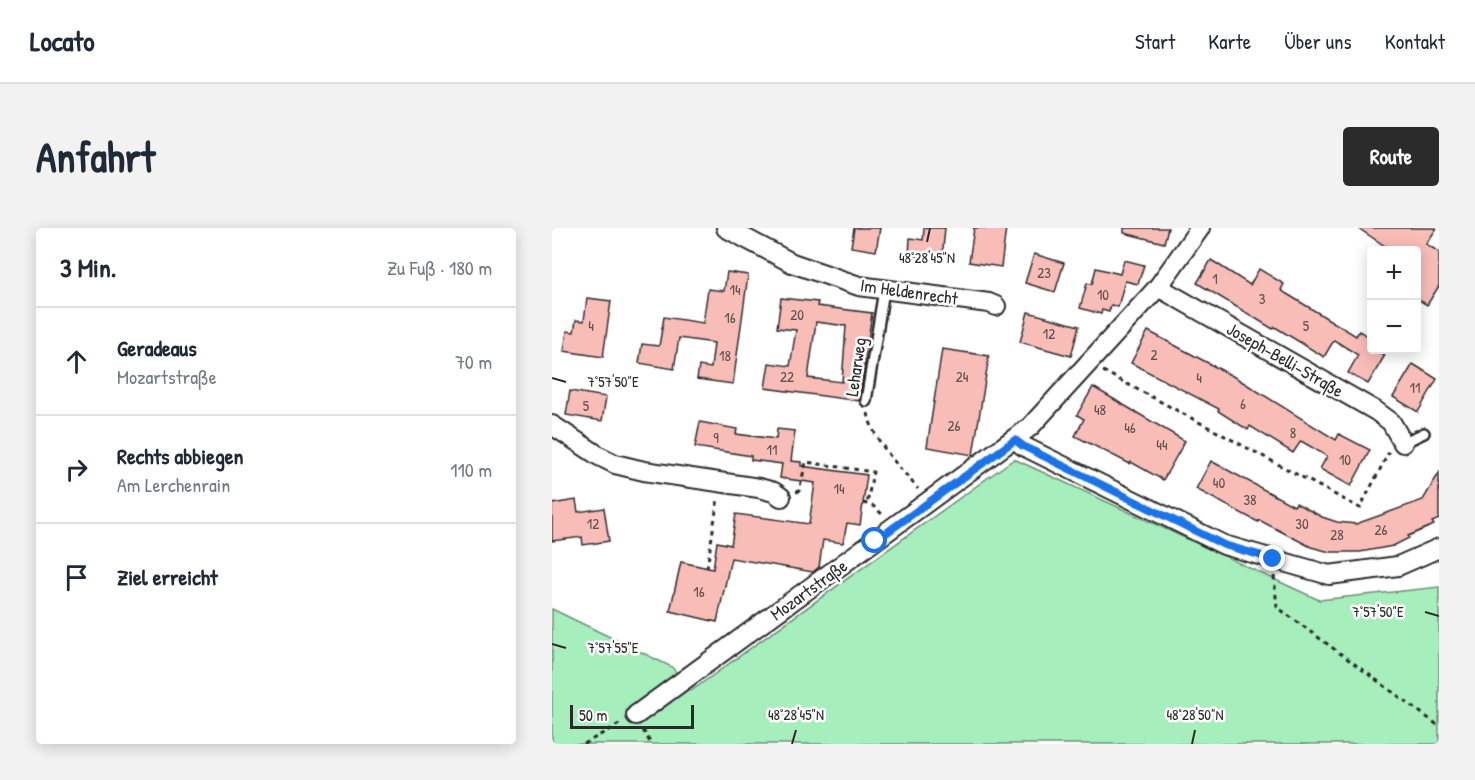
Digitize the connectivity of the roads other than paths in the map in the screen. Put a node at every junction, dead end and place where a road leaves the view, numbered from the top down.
1 (726, 228) edge
2 (1200, 228) edge
3 (1158, 287) junction
4 (884, 290) junction
5 (996, 306) dead end
6 (866, 402) road end
7 (552, 425) edge
8 (1424, 433) dead end
9 (1015, 440) junction
10 (1403, 443) joint
11 (781, 497) road end
12 (1439, 548) edge
13 (636, 715) road end

1 - 4 street, Im Heldenrecht
2 - 3 street, Mozartstraße
3 - 9 street, Mozartstraße
3 - 10 street, Joseph-Belli-Straße
4 - 5 street, Im Heldenrecht
4 - 6 lane, Leharweg
7 - 11 street
8 - 10 lane
9 - 12 street
9 - 13 street, Mozartstraße

